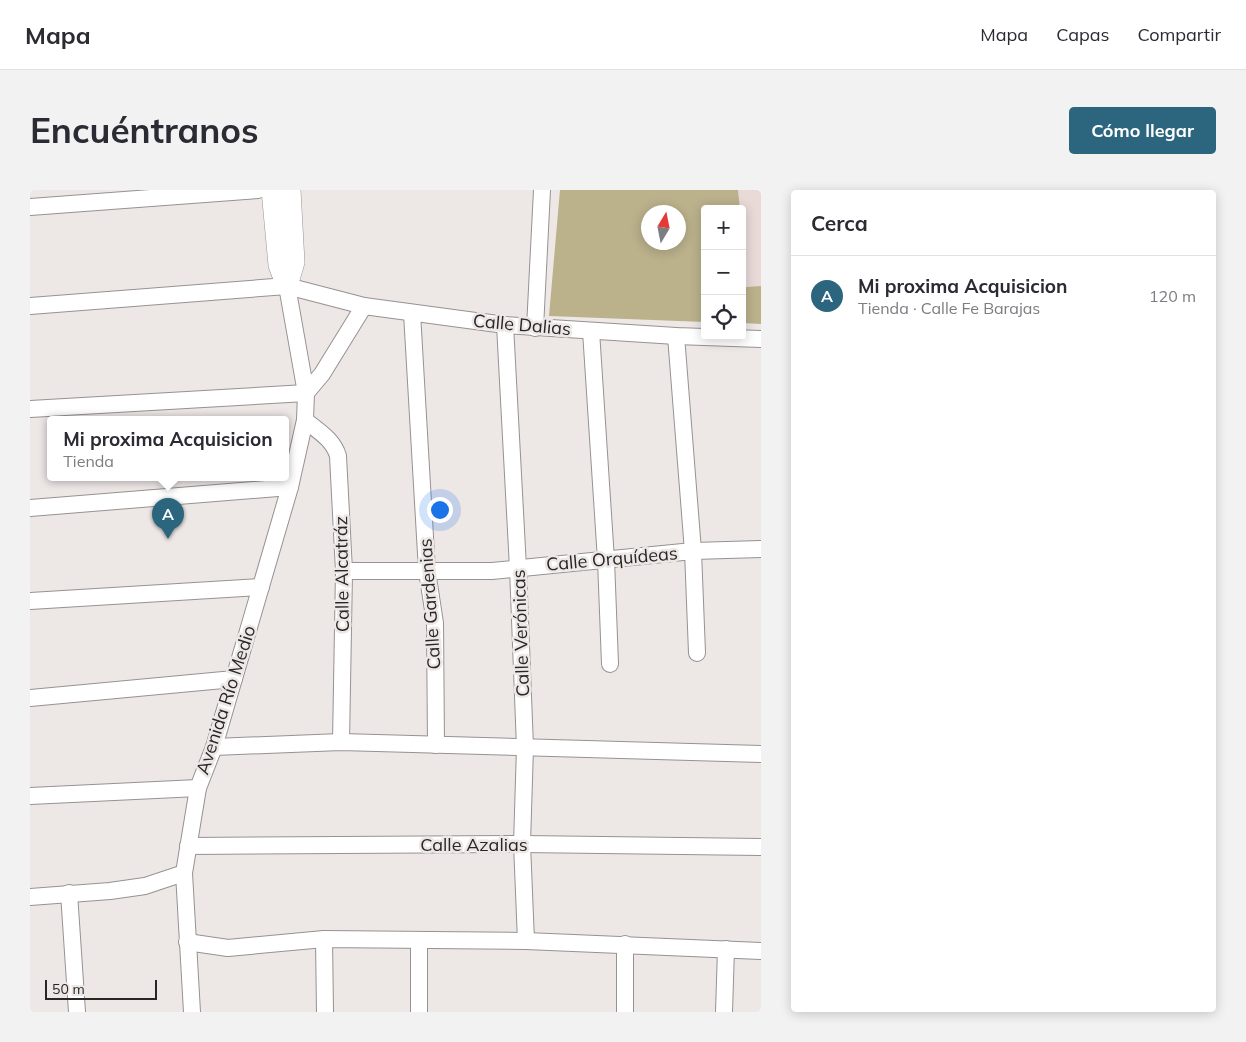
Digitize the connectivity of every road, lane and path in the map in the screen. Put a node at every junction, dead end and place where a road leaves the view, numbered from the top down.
1 (258, 190) edge
2 (272, 190) edge
3 (290, 190) edge
4 (542, 190) edge
5 (30, 207) edge
6 (287, 286) junction
7 (30, 306) edge
8 (364, 306) junction
9 (412, 313) junction
10 (505, 325) junction
11 (535, 328) junction
12 (591, 331) junction
13 (676, 336) junction
14 (761, 339) edge
15 (306, 393) junction
16 (30, 410) edge
17 (305, 420) junction
18 (290, 487) junction
19 (30, 508) edge
20 (761, 548) edge
21 (693, 551) junction
22 (606, 560) junction
23 (518, 568) junction
24 (427, 570) junction
25 (344, 571) junction
26 (261, 587) junction
27 (30, 601) edge
28 (697, 653) dead end
29 (610, 664) dead end
30 (234, 679) junction
31 (30, 698) edge
32 (341, 742) junction
33 (436, 745) junction
34 (214, 747) junction
35 (525, 747) junction
36 (761, 754) edge
37 (198, 788) junction
38 (30, 796) edge
39 (522, 844) junction
40 (188, 846) junction
41 (761, 847) edge
42 (184, 873) junction
43 (30, 893) edge
44 (69, 893) junction
45 (324, 939) junction
46 (419, 940) junction
47 (526, 941) junction
48 (187, 942) junction
49 (625, 944) junction
50 (726, 949) junction
51 (761, 952) edge
52 (77, 1012) edge
53 (192, 1012) edge
54 (325, 1012) edge
55 (419, 1012) edge
56 (624, 1012) edge
57 (724, 1012) edge

1 - 5 street
2 - 6 street
3 - 6 street
4 - 11 street
6 - 7 street, Calle Dalias
6 - 8 street, Calle Dalias
6 - 15 street, Avenida Río Medio
8 - 9 street, Calle Dalias
8 - 15 street
9 - 10 street, Calle Dalias
9 - 24 street, Calle Gardenias
10 - 11 street, Calle Dalias
10 - 23 street, Calle Verónicas
11 - 12 street, Calle Dalias
12 - 13 street, Calle Dalias
12 - 22 street
13 - 14 street, Calle Dalias
13 - 21 street
15 - 16 street
15 - 17 street, Avenida Río Medio
17 - 18 street, Avenida Río Medio
17 - 25 street, Calle Alcatráz
18 - 19 street
18 - 26 street, Avenida Río Medio
20 - 21 street, Calle Orquídeas
21 - 22 street, Calle Orquídeas
21 - 28 street
22 - 23 street, Calle Orquídeas
22 - 29 street
23 - 24 street, Calle Orquídeas
23 - 35 street, Calle Verónicas
24 - 25 street, Calle Orquídeas
24 - 33 street, Calle Gardenias
25 - 32 street, Calle Alcatráz
26 - 27 street
26 - 30 street, Avenida Río Medio
30 - 31 street
30 - 34 street, Avenida Río Medio
32 - 33 street
32 - 34 street
33 - 35 street
34 - 37 street, Avenida Río Medio
35 - 36 street
35 - 39 street, Calle Verónicas
37 - 38 street
37 - 40 street, Avenida Río Medio
39 - 40 street, Calle Azalias
39 - 41 street, Calle Azalias
39 - 47 street, Calle Verónicas
40 - 42 street, Avenida Río Medio
42 - 44 street
42 - 48 street, Avenida Río Medio
43 - 44 street
44 - 52 street
45 - 46 street
45 - 48 street
45 - 54 street
46 - 47 street
46 - 55 street
47 - 49 street
48 - 53 street, Avenida Río Medio
49 - 50 street
49 - 56 street
50 - 51 street
50 - 57 street

